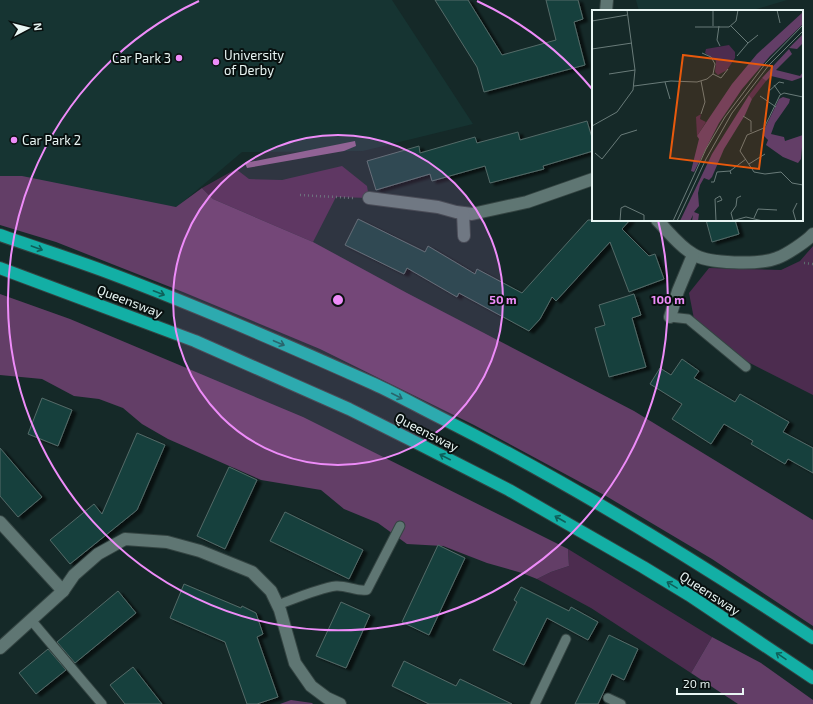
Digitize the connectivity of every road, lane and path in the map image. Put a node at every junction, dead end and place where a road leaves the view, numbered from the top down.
1 (607, 0) edge
2 (606, 10) edge
3 (592, 179) edge
4 (300, 195) dead end
5 (369, 198) joint
6 (464, 213) junction
7 (658, 221) edge
8 (813, 234) edge
9 (0, 235) edge
10 (464, 236) dead end
11 (693, 255) junction
12 (0, 268) edge
13 (670, 318) joint
14 (746, 368) dead end
15 (0, 522) edge
16 (400, 526) dead end
17 (63, 591) junction
18 (278, 604) junction
19 (31, 620) junction
20 (813, 638) edge
21 (566, 639) dead end
22 (0, 648) edge
23 (813, 678) edge
24 (608, 698) dead end
25 (102, 704) edge
26 (340, 704) edge
27 (535, 704) edge
28 (621, 704) edge

1 - 2 street
3 - 6 street
4 - 5 path
5 - 6 street
6 - 10 street
7 - 11 street
8 - 11 street
9 -> 20 highway, Queensway
11 - 13 street
23 -> 12 highway, Queensway
13 - 14 lane
15 - 17 street
16 - 18 lane
17 - 18 street
17 - 19 street
18 - 26 street
19 - 22 street
19 - 25 lane
21 - 27 lane
24 - 28 lane

